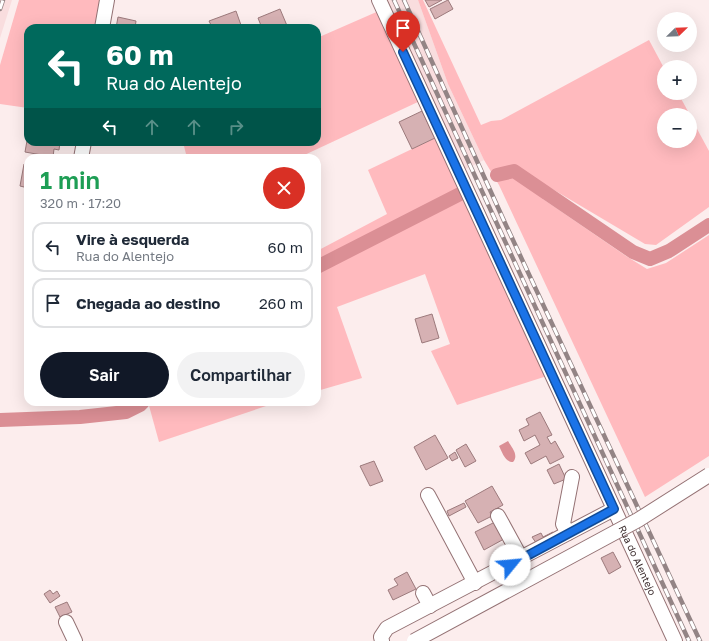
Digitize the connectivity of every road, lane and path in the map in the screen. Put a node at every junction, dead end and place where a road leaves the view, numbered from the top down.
1 (107, 0) edge
2 (379, 0) edge
3 (103, 24) edge
4 (709, 475) edge
5 (572, 477) dead end
6 (428, 495) dead end
7 (614, 509) junction
8 (498, 516) dead end
9 (568, 533) junction
10 (521, 558) junction
11 (475, 583) junction
12 (423, 592) dead end
13 (430, 606) junction
14 (66, 622) dead end
15 (75, 641) edge
16 (382, 641) edge
17 (414, 641) edge
18 (675, 641) edge

1 - 3 street
2 - 7 street, Rua do Alentejo
4 - 17 street, bridge
5 - 9 street
6 - 11 street
7 - 9 street
7 - 18 street, Rua do Alentejo
8 - 10 street
9 - 10 street
10 - 11 street
11 - 13 street
12 - 13 street
13 - 16 street
14 - 15 street

